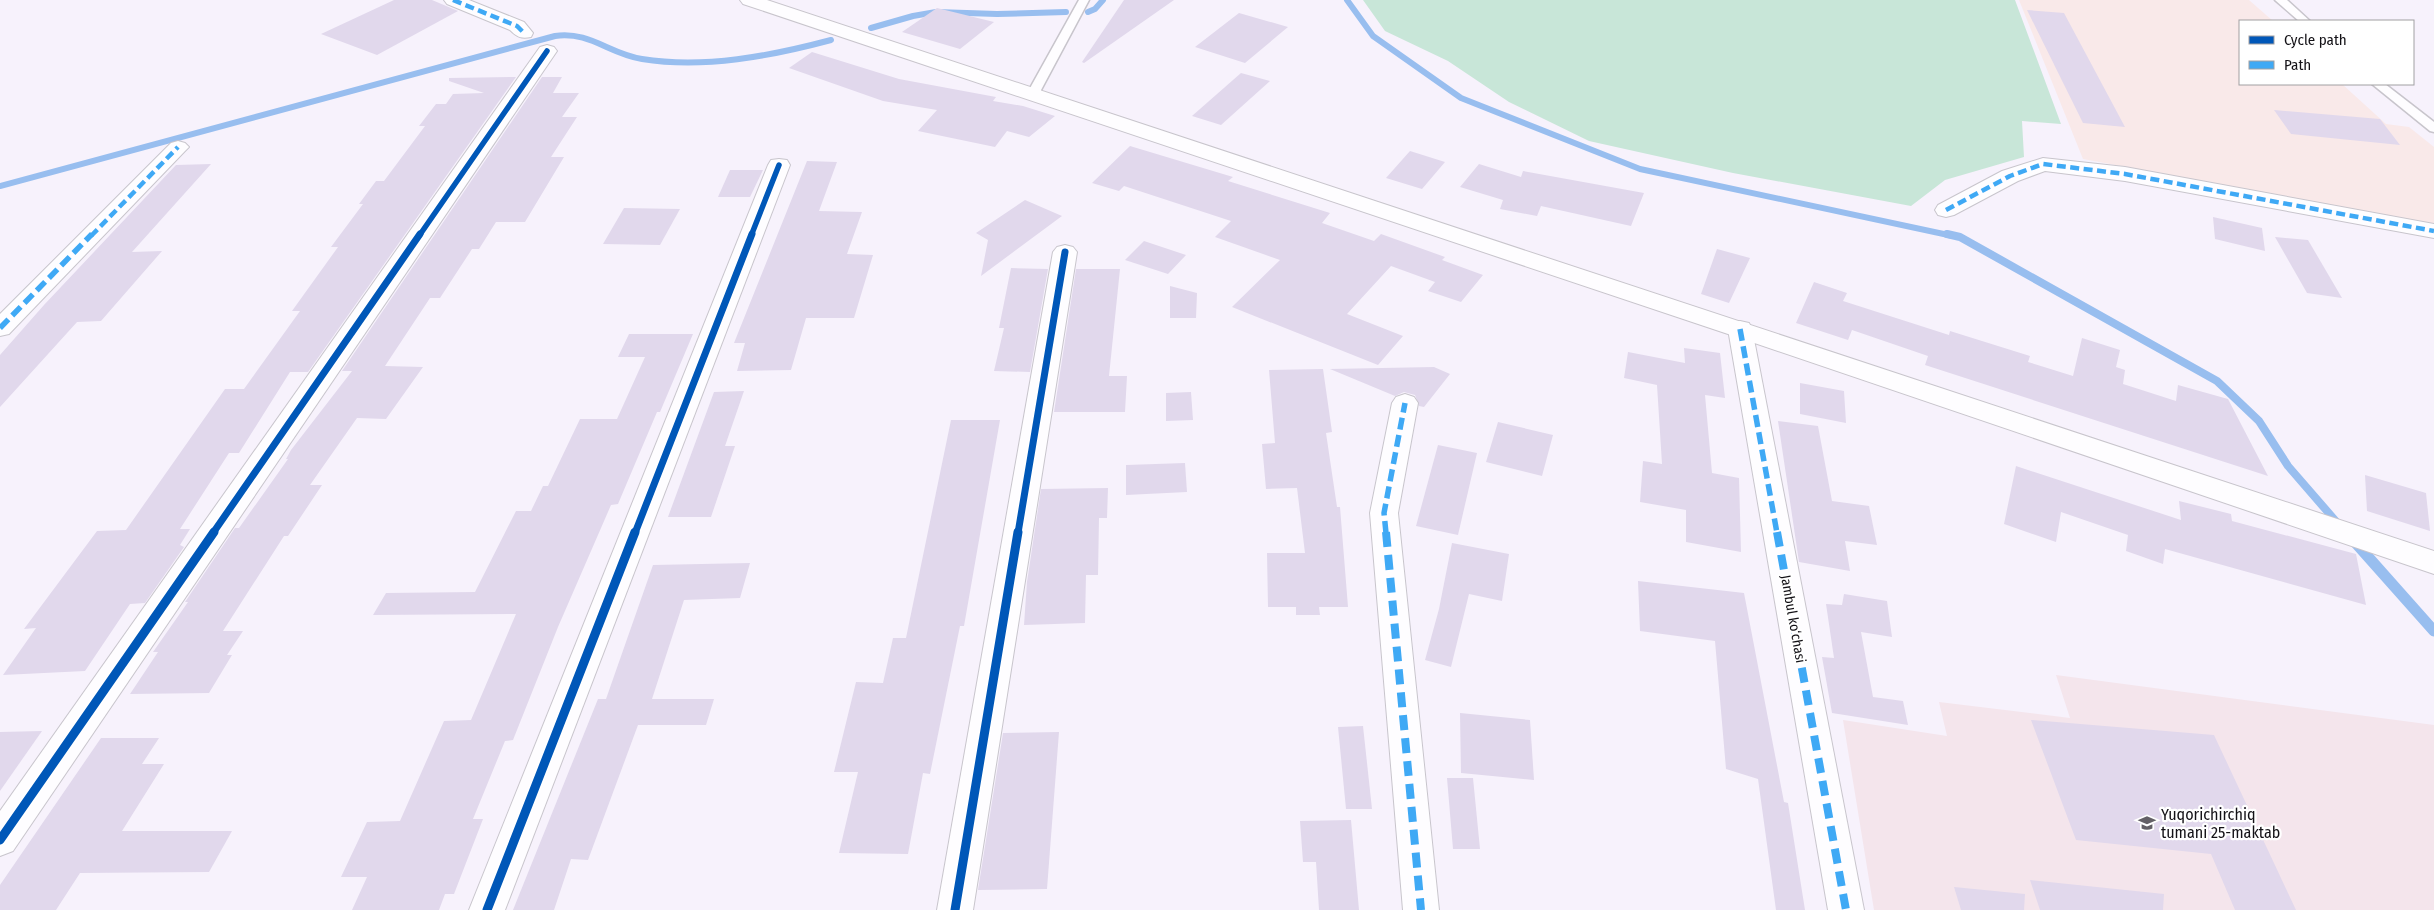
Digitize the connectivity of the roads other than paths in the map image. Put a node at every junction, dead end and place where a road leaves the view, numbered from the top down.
1 (749, 0) edge
2 (1084, 0) edge
3 (2280, 0) edge
4 (458, 1) edge
5 (2304, 20) edge
6 (524, 32) dead end
7 (547, 51) dead end
8 (2379, 85) edge
9 (1034, 96) junction
10 (2434, 128) edge
11 (178, 147) dead end
12 (780, 165) dead end
13 (1946, 210) dead end
14 (2434, 231) edge
15 (1065, 252) dead end
16 (0, 328) edge
17 (1740, 329) junction
18 (1405, 403) dead end
19 (2431, 562) edge
20 (0, 840) edge
21 (487, 910) edge
22 (954, 910) edge
23 (1421, 910) edge
24 (1846, 910) edge

1 - 9 street
2 - 9 lane
3 - 5 lane
4 - 6 street
7 - 20 street
8 - 10 lane
9 - 17 street
11 - 16 street
12 - 21 street
13 - 14 street
15 - 22 street
17 - 19 street
17 - 24 street, Jambul ko‘chasi
18 - 23 street

